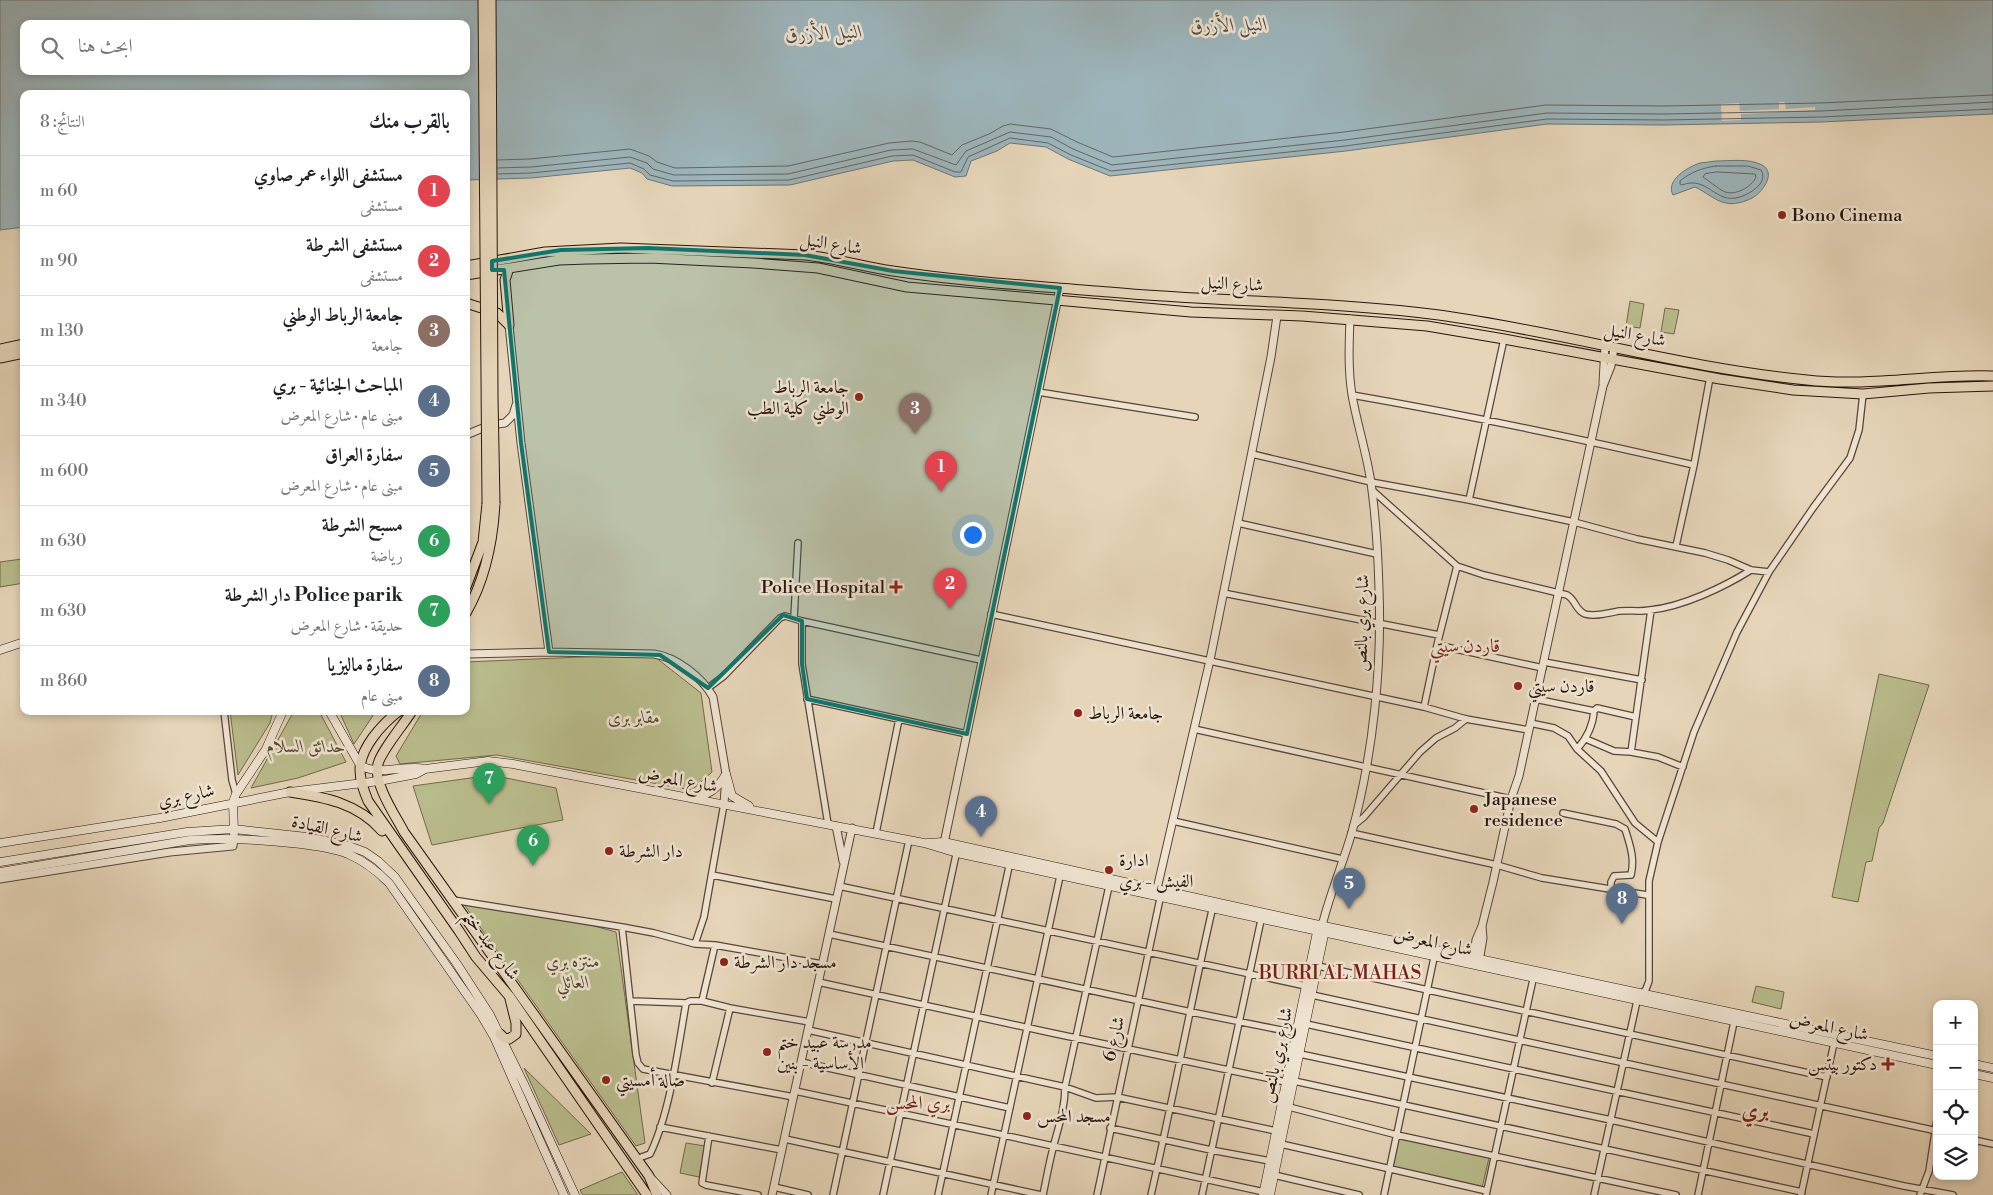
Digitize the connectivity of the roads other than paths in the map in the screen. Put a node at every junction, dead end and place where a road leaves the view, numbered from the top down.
1 (483, 0) edge
2 (491, 0) edge
3 (470, 265) edge
4 (509, 268) junction
5 (470, 274) edge
6 (1060, 288) junction
7 (1057, 300) junction
8 (470, 303) edge
9 (1277, 316) junction
10 (1350, 319) junction
11 (509, 325) junction
12 (1504, 338) junction
13 (20, 345) edge
14 (1609, 347) junction
15 (0, 349) edge
16 (20, 354) edge
17 (0, 358) edge
18 (1608, 358) junction
19 (1993, 376) edge
20 (1710, 378) junction
21 (1993, 386) edge
22 (1038, 392) junction
23 (1862, 394) junction
24 (1352, 395) junction
25 (517, 402) junction
26 (1195, 417) dead end
27 (1486, 420) junction
28 (470, 433) edge
29 (1592, 441) junction
30 (1252, 454) junction
31 (1694, 465) junction
32 (1371, 486) junction
33 (1469, 500) junction
34 (491, 503) junction
35 (1574, 522) junction
36 (1238, 523) junction
37 (798, 543) dead end
38 (1676, 546) junction
39 (1378, 554) junction
40 (1457, 566) junction
41 (1751, 570) junction
42 (1769, 572) junction
43 (470, 576) edge
44 (1223, 593) junction
45 (1559, 593) junction
46 (470, 605) edge
47 (1651, 610) junction
48 (991, 614) junction
49 (794, 618) junction
50 (802, 621) junction
51 (1380, 624) junction
52 (1439, 635) junction
53 (20, 643) edge
54 (1437, 645) junction
55 (470, 649) edge
56 (0, 650) edge
57 (478, 652) junction
58 (549, 652) junction
59 (470, 653) edge
60 (981, 660) junction
61 (1210, 660) junction
62 (1543, 665) junction
63 (1642, 680) junction
64 (708, 688) junction
65 (1375, 698) junction
66 (807, 699) junction
67 (1536, 699) junction
68 (1424, 706) junction
69 (1594, 711) junction
70 (224, 715) edge
71 (281, 715) edge
72 (331, 715) edge
73 (394, 715) edge
74 (409, 715) edge
75 (1636, 717) junction
76 (899, 719) junction
77 (1466, 719) junction
78 (1530, 726) junction
79 (1194, 729) junction
80 (967, 734) junction
81 (1586, 739) junction
82 (1577, 749) junction
83 (1631, 752) junction
84 (360, 765) junction
85 (1683, 767) junction
86 (1366, 768) junction
87 (377, 769) junction
88 (425, 769) junction
89 (726, 774) junction
90 (1399, 776) junction
91 (1518, 776) junction
92 (379, 781) junction
93 (362, 783) junction
94 (290, 792) junction
95 (236, 794) junction
96 (692, 798) junction
97 (1511, 799) junction
98 (233, 802) junction
99 (724, 804) junction
100 (760, 811) junction
101 (1563, 813) dead end
102 (1173, 821) junction
103 (832, 825) junction
104 (1506, 825) junction
105 (852, 828) junction
106 (234, 829) junction
107 (1352, 829) junction
108 (876, 833) junction
109 (909, 840) junction
110 (233, 842) junction
111 (1658, 842) junction
112 (0, 843) edge
113 (943, 846) junction
114 (400, 847) junction
115 (958, 849) junction
116 (1342, 859) junction
117 (1011, 861) junction
118 (0, 862) edge
119 (844, 864) junction
120 (1497, 865) junction
121 (0, 872) edge
122 (712, 875) junction
123 (1060, 876) junction
124 (0, 879) edge
125 (839, 886) junction
126 (1109, 886) junction
127 (1611, 890) junction
128 (1159, 893) junction
129 (1648, 895) junction
130 (897, 897) junction
131 (836, 899) junction
132 (453, 900) junction
133 (1213, 905) junction
134 (945, 908) junction
135 (999, 920) junction
136 (1261, 920) junction
137 (622, 927) junction
138 (1322, 928) junction
139 (1048, 930) junction
140 (829, 934) junction
141 (1098, 942) junction
142 (695, 944) junction
143 (715, 945) junction
144 (887, 946) junction
145 (1148, 952) junction
146 (1435, 954) junction
147 (934, 957) junction
148 (1475, 962) junction
149 (822, 964) junction
150 (1200, 964) junction
151 (1318, 966) junction
152 (988, 968) junction
153 (1250, 974) junction
154 (1534, 975) junction
155 (1038, 978) junction
156 (818, 982) junction
157 (1306, 986) junction
158 (1086, 990) junction
159 (1427, 991) junction
160 (876, 994) junction
161 (1643, 994) junction
162 (1312, 995) junction
163 (510, 997) junction
164 (631, 1001) junction
165 (702, 1001) junction
166 (1138, 1001) junction
167 (1637, 1001) junction
168 (686, 1003) junction
169 (924, 1004) junction
170 (730, 1008) junction
171 (1526, 1011) junction
172 (1190, 1012) junction
173 (978, 1016) junction
174 (1421, 1018) junction
175 (1738, 1020) junction
176 (810, 1022) junction
177 (1239, 1022) junction
178 (1306, 1024) junction
179 (1028, 1028) junction
180 (808, 1030) junction
181 (1296, 1033) junction
182 (500, 1034) junction
183 (1630, 1034) junction
184 (1077, 1037) junction
185 (1856, 1039) junction
186 (1520, 1040) junction
187 (866, 1043) junction
188 (1834, 1043) junction
189 (1127, 1048) junction
190 (1415, 1048) junction
191 (1854, 1048) junction
192 (913, 1054) junction
193 (1300, 1054) junction
194 (1727, 1055) junction
195 (1933, 1055) edge
196 (1179, 1060) junction
197 (801, 1062) junction
198 (1623, 1063) junction
199 (967, 1065) junction
200 (1933, 1065) edge
201 (1978, 1065) edge
202 (1993, 1068) edge
203 (1514, 1069) junction
204 (1228, 1071) junction
205 (860, 1075) junction
206 (1978, 1075) edge
207 (673, 1076) junction
208 (1017, 1076) junction
209 (1827, 1077) junction
210 (1409, 1078) junction
211 (1993, 1078) edge
212 (1290, 1082) junction
213 (712, 1083) junction
214 (1722, 1084) junction
215 (907, 1085) junction
216 (1066, 1087) junction
217 (1617, 1092) junction
218 (794, 1094) junction
219 (959, 1097) junction
220 (1117, 1097) junction
221 (1508, 1098) junction
222 (853, 1103) junction
223 (1403, 1105) junction
224 (1821, 1106) junction
225 (1289, 1107) junction
226 (1010, 1108) junction
227 (1170, 1108) junction
228 (1716, 1113) junction
229 (901, 1114) junction
230 (1218, 1119) junction
231 (1611, 1120) junction
232 (954, 1124) junction
233 (660, 1127) junction
234 (1501, 1127) junction
235 (1110, 1128) junction
236 (1933, 1130) edge
237 (1276, 1131) junction
238 (1814, 1134) junction
239 (1004, 1135) junction
240 (1396, 1135) junction
241 (1935, 1135) edge
242 (709, 1136) junction
243 (785, 1139) junction
244 (1163, 1140) junction
245 (1978, 1141) edge
246 (1709, 1143) junction
247 (1281, 1144) junction
248 (1993, 1144) edge
249 (1053, 1146) junction
250 (1604, 1149) junction
251 (782, 1150) junction
252 (1211, 1150) junction
253 (842, 1151) junction
254 (1495, 1157) junction
255 (1104, 1158) junction
256 (636, 1159) junction
257 (1270, 1161) junction
258 (890, 1162) junction
259 (1808, 1164) junction
260 (1389, 1168) junction
261 (1157, 1169) junction
262 (1703, 1170) junction
263 (943, 1173) junction
264 (1274, 1175) junction
265 (649, 1176) junction
266 (1598, 1178) junction
267 (1205, 1179) junction
268 (994, 1184) junction
269 (571, 1186) junction
270 (773, 1191) edge
271 (563, 1192) edge
272 (1641, 1192) edge
273 (1920, 1192) edge
274 (1487, 1193) edge
275 (1801, 1193) edge
276 (1266, 1194) edge
277 (575, 1195) edge
278 (648, 1195) edge
279 (657, 1195) edge
280 (666, 1195) edge
281 (758, 1195) edge
282 (808, 1195) edge
283 (833, 1195) edge
284 (883, 1195) edge
285 (938, 1195) edge
286 (991, 1195) edge
287 (1042, 1195) edge
288 (1097, 1195) edge
289 (1150, 1195) edge
290 (1202, 1195) edge
291 (1359, 1195) edge
292 (1384, 1195) edge
293 (1594, 1195) edge
294 (1676, 1195) edge
295 (1698, 1195) edge
296 (1953, 1195) edge

1 - 34 main road, bridge
2 - 34 main road, bridge
3 - 6 main road, شارع النيل
4 - 5 main road, شارع النيل
4 - 7 main road, شارع النيل
4 - 11 main road
6 - 7 street
6 - 14 main road, شارع النيل
7 - 9 main road, شارع النيل
7 - 22 street
8 - 11 main road
9 - 10 main road, شارع النيل
9 - 30 street
10 - 12 main road, شارع النيل
10 - 24 street, شارع بري بالنص
11 - 25 street
12 - 18 main road, شارع النيل
12 - 27 street
13 - 15 main road
14 - 18 street
14 - 19 main road, شارع النيل
16 - 17 main road
18 - 20 main road, شارع النيل
18 - 29 street
20 - 23 main road, شارع النيل
20 - 31 street
21 - 23 main road, شارع النيل
22 - 26 street
22 - 48 street
23 - 42 street
24 - 27 street
24 - 32 street, شارع بري بالنص
25 - 28 street
25 - 58 street
27 - 29 street
27 - 33 street
29 - 31 street
29 - 35 street
30 - 32 street
30 - 36 street
31 - 38 street
32 - 33 street
32 - 39 street, شارع بري بالنص
32 - 40 street
33 - 35 street
34 - 43 main road
34 - 46 main road
35 - 38 street
35 - 45 street
36 - 39 street
36 - 44 street
37 - 49 street
38 - 41 street
39 - 51 street, شارع بري بالنص
40 - 45 street
40 - 52 street
41 - 42 street
41 - 47 street
42 - 85 street
44 - 51 street
44 - 61 street
45 - 47 street
45 - 62 street
47 - 63 street
48 - 60 street
48 - 61 street
49 - 50 street
49 - 64 street
50 - 60 street
50 - 66 street
51 - 52 street
51 - 65 street, شارع بري بالنص
52 - 54 street
53 - 56 main road
54 - 62 street
54 - 68 street
55 - 57 street
57 - 58 street
57 - 59 street
58 - 64 street
60 - 80 street
61 - 65 street
61 - 79 street
62 - 63 street
62 - 67 street
63 - 75 street
64 - 89 street
65 - 68 street
65 - 86 street, شارع بري بالنص
66 - 76 street
66 - 103 street
67 - 69 street
67 - 78 street
68 - 77 street
69 - 75 street
69 - 81 street
70 - 95 street
71 - 95 main road
72 - 84 main road
73 - 84 main road
74 - 87 main road
75 - 83 street
76 - 80 street
76 - 108 street
77 - 78 street
77 - 90 street
78 - 82 street
78 - 91 street
79 - 86 street
79 - 102 street
80 - 113 street
81 - 82 street
81 - 83 street
82 - 111 street
83 - 85 street
84 - 87 main road, شارع المعرض
84 - 93 main road, شارع عبد ختم
85 - 111 street
86 - 90 street
86 - 107 street, شارع بري بالنص
87 - 88 main road, شارع المعرض
87 - 92 main road, شارع عبد ختم
88 - 92 main road, شارع المعرض
88 - 96 main road, شارع المعرض
89 - 96 main road
89 - 99 street
89 - 100 main road
90 - 97 street
90 - 107 street
91 - 97 street
91 - 104 street
92 - 93 main road, شارع بري
92 - 132 main road, شارع عبد ختم
93 - 94 main road, شارع بري
93 - 114 main road, شارع عبد ختم
94 - 98 main road, شارع بري
94 - 114 main road
95 - 98 main road
96 - 99 main road, شارع المعرض
97 - 104 street
98 - 106 main road
98 - 112 main road, شارع بري
99 - 100 main road, شارع المعرض
99 - 122 street
100 - 103 main road, شارع المعرض
101 - 127 street
102 - 116 street
102 - 128 street
103 - 105 main road, شارع المعرض
103 - 119 street
104 - 120 street
105 - 108 main road, شارع المعرض
105 - 119 street
106 - 110 main road
106 - 118 main road, شارع القيادة
106 - 182 main road, شارع القيادة
107 - 116 street, شارع بري بالنص
107 - 120 street
108 - 109 main road, شارع المعرض
109 - 113 main road, شارع المعرض
109 - 130 street
110 - 121 main road, شارع القيادة
110 - 124 street, شارع القيادة
110 - 271 main road, شارع القيادة
111 - 129 street
113 - 115 main road, شارع المعرض
114 - 163 main road, شارع عبد ختم
115 - 117 main road, شارع المعرض
115 - 134 street
116 - 138 street, شارع بري بالنص
117 - 123 main road, شارع المعرض
117 - 128 main road, شارع المعرض
117 - 135 street
119 - 125 street
120 - 127 street
120 - 148 street
122 - 131 street
122 - 142 street
123 - 126 main road, شارع المعرض
123 - 139 street
125 - 130 street
125 - 131 street
126 - 128 main road, شارع المعرض
126 - 141 street
127 - 129 street
128 - 133 main road, شارع المعرض
128 - 145 street, شارع 6
129 - 161 street
130 - 134 street
130 - 144 street
131 - 140 street
132 - 137 street
132 - 256 main road, شارع عبد ختم
133 - 136 main road, شارع المعرض
133 - 138 main road, شارع المعرض
133 - 150 street
134 - 135 street
134 - 147 street
135 - 139 street
135 - 152 street
136 - 138 main road, شارع المعرض
136 - 153 street
137 - 142 street
137 - 164 street
138 - 146 main road, شارع المعرض
138 - 151 main road, شارع بري بالنص
138 - 157 main road, شارع بري بالنص
139 - 141 street
139 - 155 street
140 - 144 street
140 - 149 street
141 - 145 street
141 - 158 street
142 - 143 street
143 - 149 street
143 - 165 street
144 - 147 street
144 - 160 street
145 - 150 street
145 - 166 street, شارع 6
146 - 148 main road, شارع المعرض
146 - 159 street
147 - 152 street
147 - 169 street
148 - 154 main road, شارع المعرض
149 - 156 street
150 - 153 street
150 - 172 street
151 - 159 street
151 - 162 main road, شارع بري بالنص
152 - 155 street
152 - 173 street
153 - 157 street
153 - 177 street
154 - 161 main road, شارع المعرض
154 - 167 main road, شارع المعرض
154 - 171 street
155 - 158 street
155 - 179 street
156 - 160 street
156 - 176 street
157 - 181 main road, شارع بري بالنص
158 - 166 street
158 - 184 street
159 - 171 street
159 - 174 street
160 - 169 street
160 - 187 street
161 - 167 street
161 - 175 main road, شارع المعرض
162 - 174 street
162 - 178 main road, شارع بري بالنص
163 - 182 main road
163 - 278 main road, شارع عبد ختم
164 - 168 street
164 - 207 street
165 - 168 street
165 - 170 street
166 - 172 street
166 - 189 street, شارع 6
167 - 175 main road, شارع المعرض
167 - 183 street
168 - 207 street
169 - 173 street
169 - 192 street
170 - 176 street
170 - 213 street
171 - 183 street
171 - 186 street
172 - 177 street
172 - 196 street
173 - 179 street
173 - 199 street
174 - 186 street
174 - 190 street
175 - 185 main road, شارع المعرض
175 - 188 main road, شارع المعرض
175 - 194 street
176 - 180 street
177 - 181 street
177 - 204 street
178 - 190 street
178 - 193 main road, شارع بري بالنص
179 - 184 street
179 - 208 street
180 - 187 street
180 - 197 street
181 - 212 main road, شارع بري بالنص
182 - 269 main road, شارع القيادة
183 - 194 street
183 - 198 street
184 - 189 street
184 - 216 street
185 - 191 main road
185 - 195 main road, شارع المعرض
186 - 198 street
186 - 203 street
187 - 192 street
187 - 205 street
188 - 191 main road, شارع المعرض
188 - 209 street
189 - 196 street
189 - 220 street, شارع 6
190 - 203 street
190 - 210 street
191 - 200 main road, شارع المعرض
192 - 199 street
192 - 215 street
193 - 210 street
193 - 212 main road, شارع بري بالنص
194 - 209 street
194 - 214 street
196 - 204 street
196 - 227 street
197 - 205 street
197 - 218 street
198 - 214 street
198 - 217 street
199 - 208 street
199 - 219 street
201 - 202 main road
203 - 217 street
203 - 221 street
204 - 212 street
204 - 230 street
205 - 215 street
205 - 222 street
206 - 211 main road
207 - 213 street
207 - 233 street
208 - 216 street
208 - 226 street
209 - 224 street
210 - 221 street
210 - 223 street
212 - 223 street
212 - 225 main road, شارع بري بالنص
212 - 237 main road, شارع بري بالنص
213 - 218 street
214 - 224 street
214 - 228 street
215 - 219 street
215 - 229 street
216 - 220 street
216 - 249 street
217 - 228 street
217 - 231 street
218 - 222 street
218 - 243 street
219 - 226 street
219 - 232 street
220 - 227 street
220 - 235 street, شارع 6
221 - 231 street
221 - 234 street
222 - 229 street
222 - 253 street
223 - 234 street
223 - 240 street
224 - 236 street
224 - 238 street
225 - 240 street
225 - 247 main road, شارع بري بالنص
226 - 239 street
227 - 230 street
227 - 244 street
228 - 238 street
228 - 246 street
229 - 232 street
229 - 258 street
230 - 237 street
230 - 252 street
231 - 246 street
231 - 250 street
232 - 239 street
232 - 263 street
233 - 242 street
233 - 256 street
234 - 250 street
234 - 254 street
235 - 244 street
235 - 255 street, شارع 6
237 - 257 main road, شارع بري بالنص
238 - 259 street
239 - 249 street
239 - 268 street
240 - 254 street
240 - 260 street
241 - 273 street
242 - 251 street
242 - 281 street
243 - 251 street
243 - 253 street
244 - 252 street
244 - 261 street
245 - 248 street
246 - 259 street
246 - 262 street
247 - 260 street
247 - 264 main road, شارع بري بالنص
249 - 255 street
249 - 287 street
250 - 262 street
250 - 266 street
251 - 270 street
252 - 257 street
252 - 267 street
253 - 258 street
253 - 283 street
254 - 266 street
254 - 274 street
255 - 261 street
255 - 288 street, شارع 6
256 - 265 main road, شارع عبد ختم
257 - 276 main road, شارع بري بالنص
258 - 263 street
258 - 284 street
259 - 273 street
259 - 275 street
260 - 274 street
260 - 292 street
261 - 267 street
261 - 289 street
262 - 275 street
262 - 295 street
263 - 268 street
263 - 285 street
264 - 276 main road, شارع بري بالنص
264 - 291 street
265 - 279 main road, شارع عبد ختم
265 - 280 street
266 - 272 street
266 - 293 street
267 - 276 street
267 - 290 street
268 - 286 street
268 - 287 street
269 - 271 main road
269 - 277 main road, شارع القيادة
270 - 282 street
272 - 294 street
273 - 296 street

